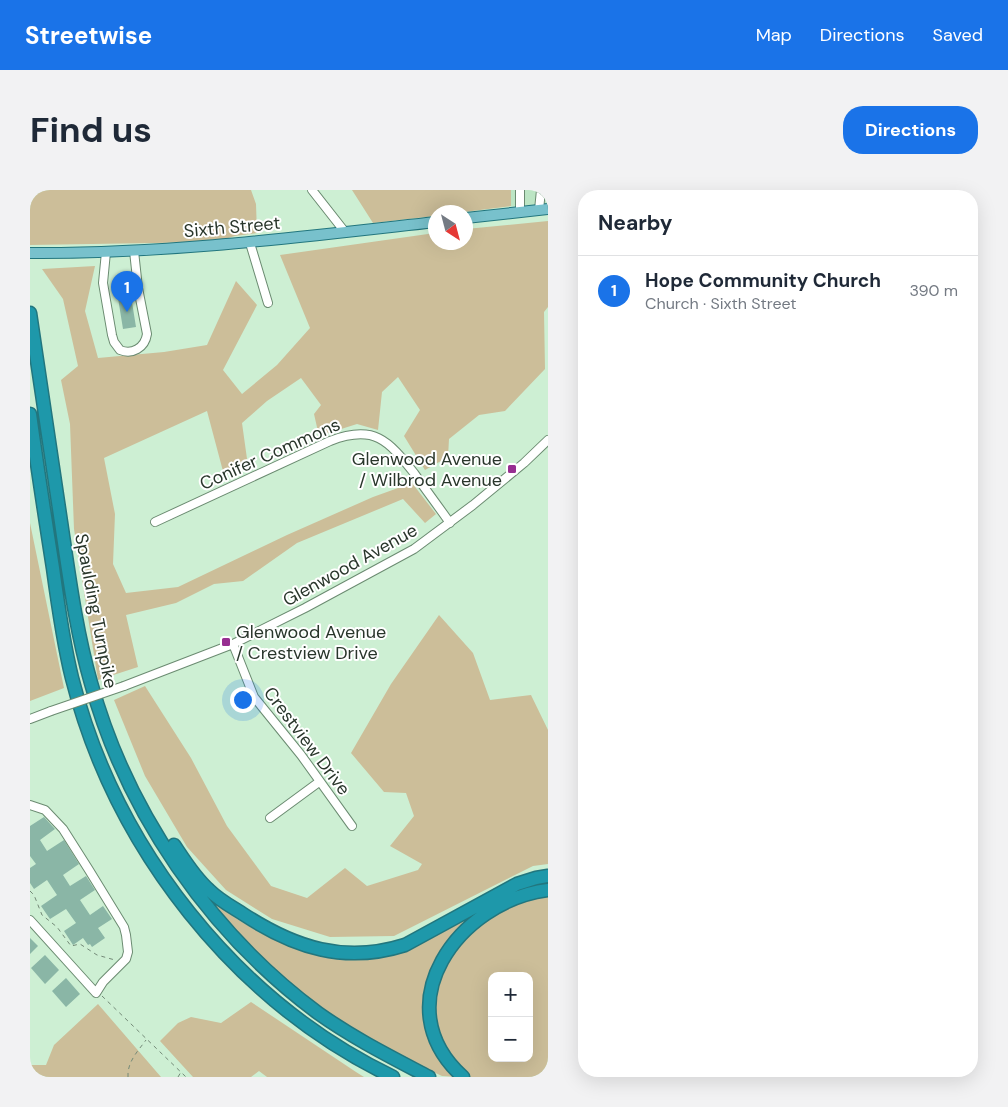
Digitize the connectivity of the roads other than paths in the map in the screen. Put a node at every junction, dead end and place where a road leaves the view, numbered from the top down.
1 (312, 190) edge
2 (520, 190) edge
3 (541, 190) edge
4 (544, 210) edge
5 (520, 212) junction
6 (473, 217) edge
7 (428, 223) edge
8 (345, 232) junction
9 (250, 243) junction
10 (134, 251) junction
11 (106, 252) junction
12 (30, 253) edge
13 (268, 303) dead end
14 (30, 313) edge
15 (30, 414) edge
16 (545, 443) edge
17 (548, 454) edge
18 (154, 522) dead end
19 (450, 523) junction
20 (232, 644) junction
21 (30, 719) edge
22 (319, 782) junction
23 (131, 788) junction
24 (30, 805) edge
25 (270, 818) dead end
26 (352, 826) dead end
27 (548, 876) edge
28 (548, 890) edge
29 (30, 920) edge
30 (393, 1077) edge
31 (429, 1077) edge
32 (463, 1077) edge

1 - 8 street
2 - 5 street
3 - 4 street
4 - 5 main road
5 - 6 main road
7 - 8 main road, Sixth Street
8 - 9 main road, Sixth Street
9 - 10 main road, Sixth Street
9 - 13 street
10 - 11 main road, Sixth Street
10 - 11 street
11 - 12 main road, Sixth Street
14 - 23 highway, Spaulding Turnpike
15 - 30 highway, Spaulding Turnpike
16 - 17 street
16 - 19 street, Glenwood Avenue
18 - 19 street, Conifer Commons
19 - 20 street, Glenwood Avenue
20 - 21 street, Glenwood Avenue, bridge
20 - 22 street, Crestview Drive
22 - 25 street
22 - 26 street, Crestview Drive
23 - 27 highway
23 - 31 highway, Spaulding Turnpike
24 - 29 street
28 - 32 highway

